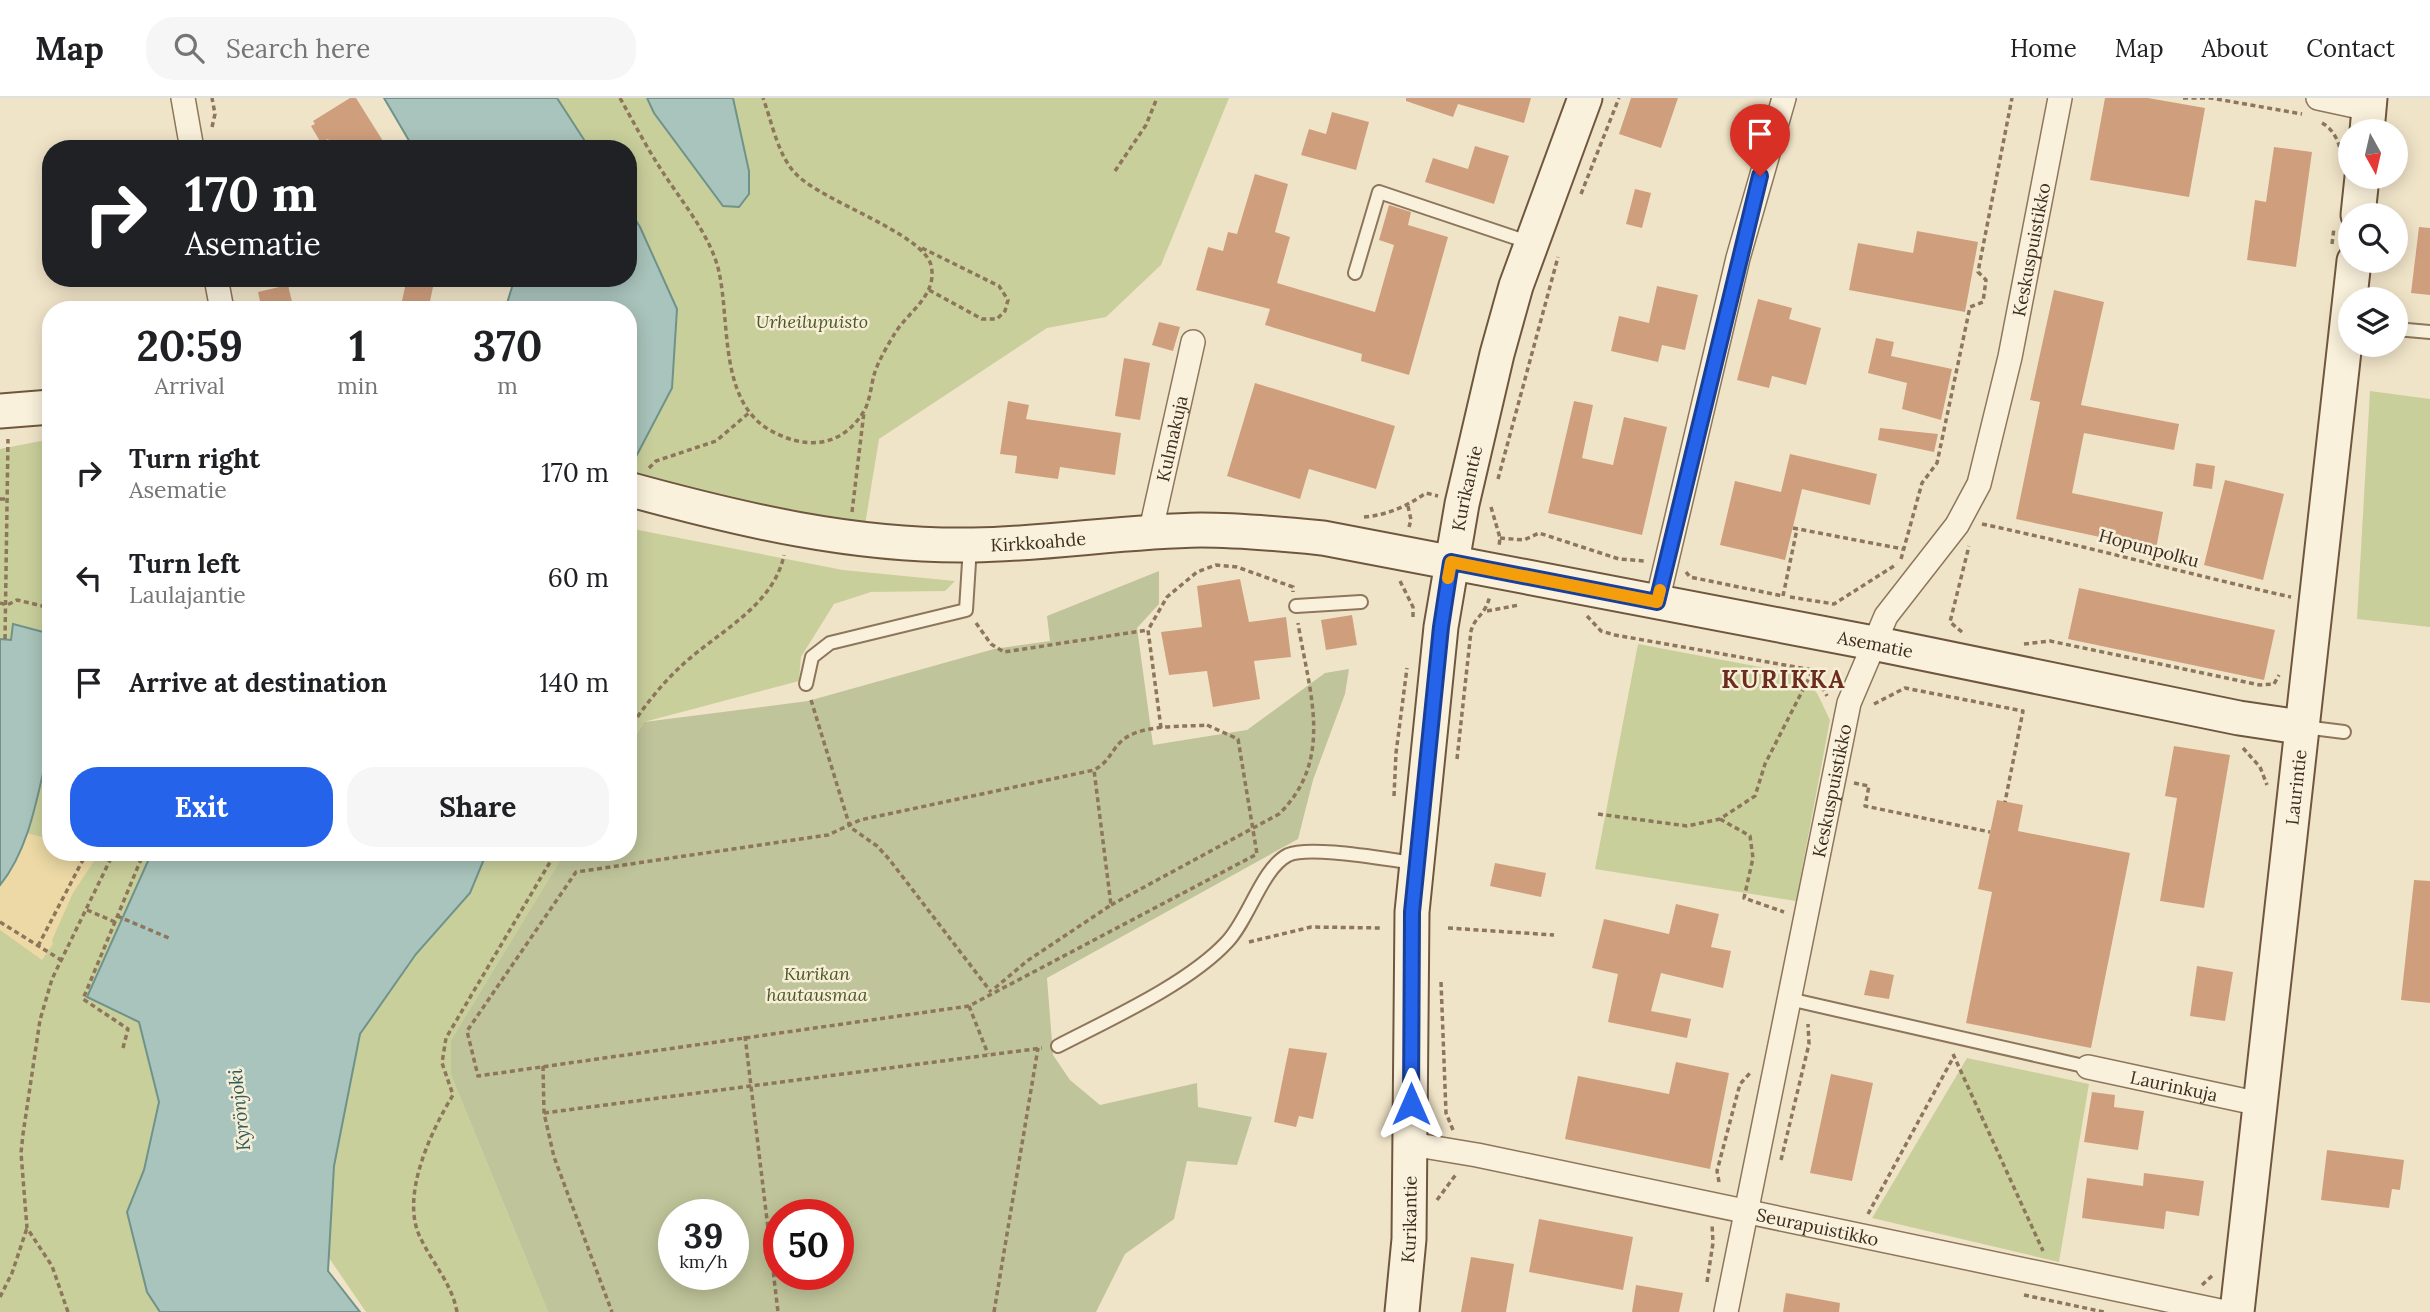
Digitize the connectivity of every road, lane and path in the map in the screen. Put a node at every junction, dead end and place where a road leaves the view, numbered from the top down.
1 (183, 98) edge
2 (620, 98) edge
3 (763, 98) edge
4 (1157, 98) edge
5 (1586, 98) edge
6 (1619, 98) edge
7 (1784, 98) edge
8 (2012, 98) edge
9 (2060, 98) edge
10 (2183, 98) edge
11 (2313, 106) edge
12 (2369, 113) edge
13 (190, 140) edge
14 (1115, 171) dead end
15 (1580, 196) dead end
16 (920, 247) junction
17 (1546, 248) junction
18 (1355, 273) dead end
19 (929, 290) junction
20 (2408, 330) edge
21 (2430, 332) edge
22 (1193, 342) dead end
23 (2345, 357) edge
24 (42, 410) edge
25 (864, 410) junction
26 (750, 412) junction
27 (4, 421) edge
28 (639, 479) edge
29 (1497, 484) dead end
30 (1426, 493) dead end
31 (1494, 497) dead end
32 (0, 499) edge
33 (7, 499) junction
34 (1408, 506) dead end
35 (1977, 523) dead end
36 (1150, 534) junction
37 (849, 537) junction
38 (1500, 538) junction
39 (971, 545) junction
40 (786, 546) dead end
41 (1903, 549) junction
42 (1451, 562) junction
43 (1666, 565) junction
44 (1495, 571) junction
45 (1783, 596) junction
46 (1361, 602) dead end
47 (1657, 602) junction
48 (2315, 602) junction
49 (0, 603) edge
50 (6, 605) junction
51 (1524, 605) dead end
52 (42, 606) edge
53 (1296, 606) junction
54 (967, 610) junction
55 (1487, 611) junction
56 (1584, 612) dead end
57 (1148, 630) junction
58 (5, 639) dead end
59 (1873, 643) junction
60 (2025, 645) dead end
61 (1812, 670) junction
62 (806, 684) joint
63 (2259, 685) dead end
64 (1859, 705) junction
65 (637, 716) edge
66 (2300, 727) junction
67 (1161, 729) junction
68 (2344, 732) dead end
69 (2232, 746) dead end
70 (1457, 766) dead end
71 (1094, 770) junction
72 (1854, 783) dead end
73 (2292, 792) junction
74 (2005, 802) dead end
75 (1598, 814) dead end
76 (1720, 819) junction
77 (850, 827) junction
78 (1251, 830) junction
79 (1990, 832) dead end
80 (82, 861) edge
81 (110, 861) edge
82 (140, 861) edge
83 (551, 861) edge
84 (1416, 863) junction
85 (1787, 899) dead end
86 (1111, 905) junction
87 (87, 910) junction
88 (1784, 912) junction
89 (117, 916) junction
90 (0, 922) edge
91 (115, 922) junction
92 (1782, 925) dead end
93 (1381, 928) dead end
94 (1448, 928) dead end
95 (1554, 935) dead end
96 (169, 938) dead end
97 (1243, 944) dead end
98 (38, 946) junction
99 (61, 960) junction
100 (1440, 977) dead end
101 (991, 992) junction
102 (1789, 999) junction
103 (969, 1006) junction
104 (1944, 1034) junction
105 (745, 1036) junction
106 (1058, 1045) dead end
107 (123, 1048) dead end
108 (988, 1054) junction
109 (1954, 1056) junction
110 (1754, 1062) dead end
111 (543, 1066) junction
112 (2088, 1067) joint
113 (749, 1085) junction
114 (2260, 1104) junction
115 (544, 1113) junction
116 (1410, 1144) junction
117 (1455, 1152) junction
118 (1716, 1207) junction
119 (1745, 1212) junction
120 (1864, 1222) dead end
121 (27, 1228) junction
122 (2047, 1259) dead end
123 (1706, 1287) dead end
124 (0, 1297) edge
125 (68, 1312) edge
126 (457, 1312) edge
127 (612, 1312) edge
128 (778, 1312) edge
129 (994, 1312) edge
130 (1402, 1312) edge
131 (1726, 1312) edge
132 (2225, 1312) edge
133 (2237, 1312) edge

1 - 13 street
2 - 26 path
3 - 16 path
4 - 14 path
5 - 17 main road, Kurikantie
6 - 15 path
7 - 43 street
8 - 41 path
9 - 59 street, Keskuspuistikko
10 - 11 path
11 - 12 street
16 - 19 path
16 - 19 path
17 - 18 lane
17 - 29 path, Kurikantie
17 - 42 main road, Kurikantie
19 - 25 path
20 - 21 lane
22 - 36 street, Kulmakuja
23 - 48 main road, Laurintie
24 - 27 main road
25 - 26 path
25 - 37 path
26 - 28 path
27 - 33 path
28 - 37 main road, Kirkkoahde
30 - 34 path
31 - 38 path, Kurikantie
32 - 33 path
33 - 50 path
35 - 48 path, Hopunpolku
36 - 39 main road, Kirkkoahde
36 - 42 main road, Kirkkoahde
37 - 39 main road, Kirkkoahde
38 - 43 path
38 - 44 path, Kurikantie
39 - 54 lane
40 - 65 path
41 - 45 path
41 - 45 path
42 - 44 main road, Asematie
42 - 84 main road, Kurikantie
43 - 45 path
43 - 47 street
44 - 47 main road, Asematie
44 - 55 path, Kurikantie
46 - 53 lane
47 - 59 main road, Asematie
48 - 66 main road, Laurintie
49 - 50 path
50 - 52 path
50 - 58 path
51 - 55 path
53 - 57 path
53 - 78 path
54 - 57 path
54 - 62 lane
55 - 70 path, Kurikantie
56 - 61 path
57 - 67 path
59 - 64 street, Keskuspuistikko
59 - 66 main road, Asematie
60 - 63 path
61 - 64 path
61 - 76 path
62 - 77 path
64 - 74 path
64 - 102 street, Keskuspuistikko
66 - 68 lane
66 - 73 main road, Laurintie
67 - 71 path
67 - 78 path
69 - 73 path
71 - 77 path
71 - 86 path
72 - 79 path
73 - 114 main road, Laurintie
75 - 76 path
76 - 88 path
77 - 101 path
77 - 111 path
78 - 86 path
78 - 101 path
80 - 98 path
81 - 87 path
82 - 89 path
83 - 126 path
84 - 106 lane
84 - 116 main road, Kurikantie
85 - 88 path
86 - 101 path
87 - 91 path
87 - 99 path
88 - 92 path
89 - 91 path
89 - 96 path
90 - 98 path
91 - 107 path
93 - 97 path
94 - 95 path
98 - 99 path
99 - 121 path
100 - 117 path
101 - 103 path
102 - 104 lane
102 - 119 street, Keskuspuistikko
103 - 105 path
103 - 108 path
104 - 109 path
104 - 112 lane
105 - 111 path
105 - 113 path
108 - 113 path
108 - 129 path
109 - 120 path
109 - 122 path
110 - 118 path
111 - 115 path
112 - 114 street, Laurinkuja
113 - 115 path
113 - 128 path
114 - 133 main road, Laurintie
115 - 127 path
116 - 117 street, Seurapuistikko
116 - 130 main road, Kurikantie
117 - 118 street, Seurapuistikko
118 - 119 street, Seurapuistikko
118 - 123 path
119 - 131 street, Keskuspuistikko
119 - 132 street, Seurapuistikko
121 - 124 path
121 - 125 path

